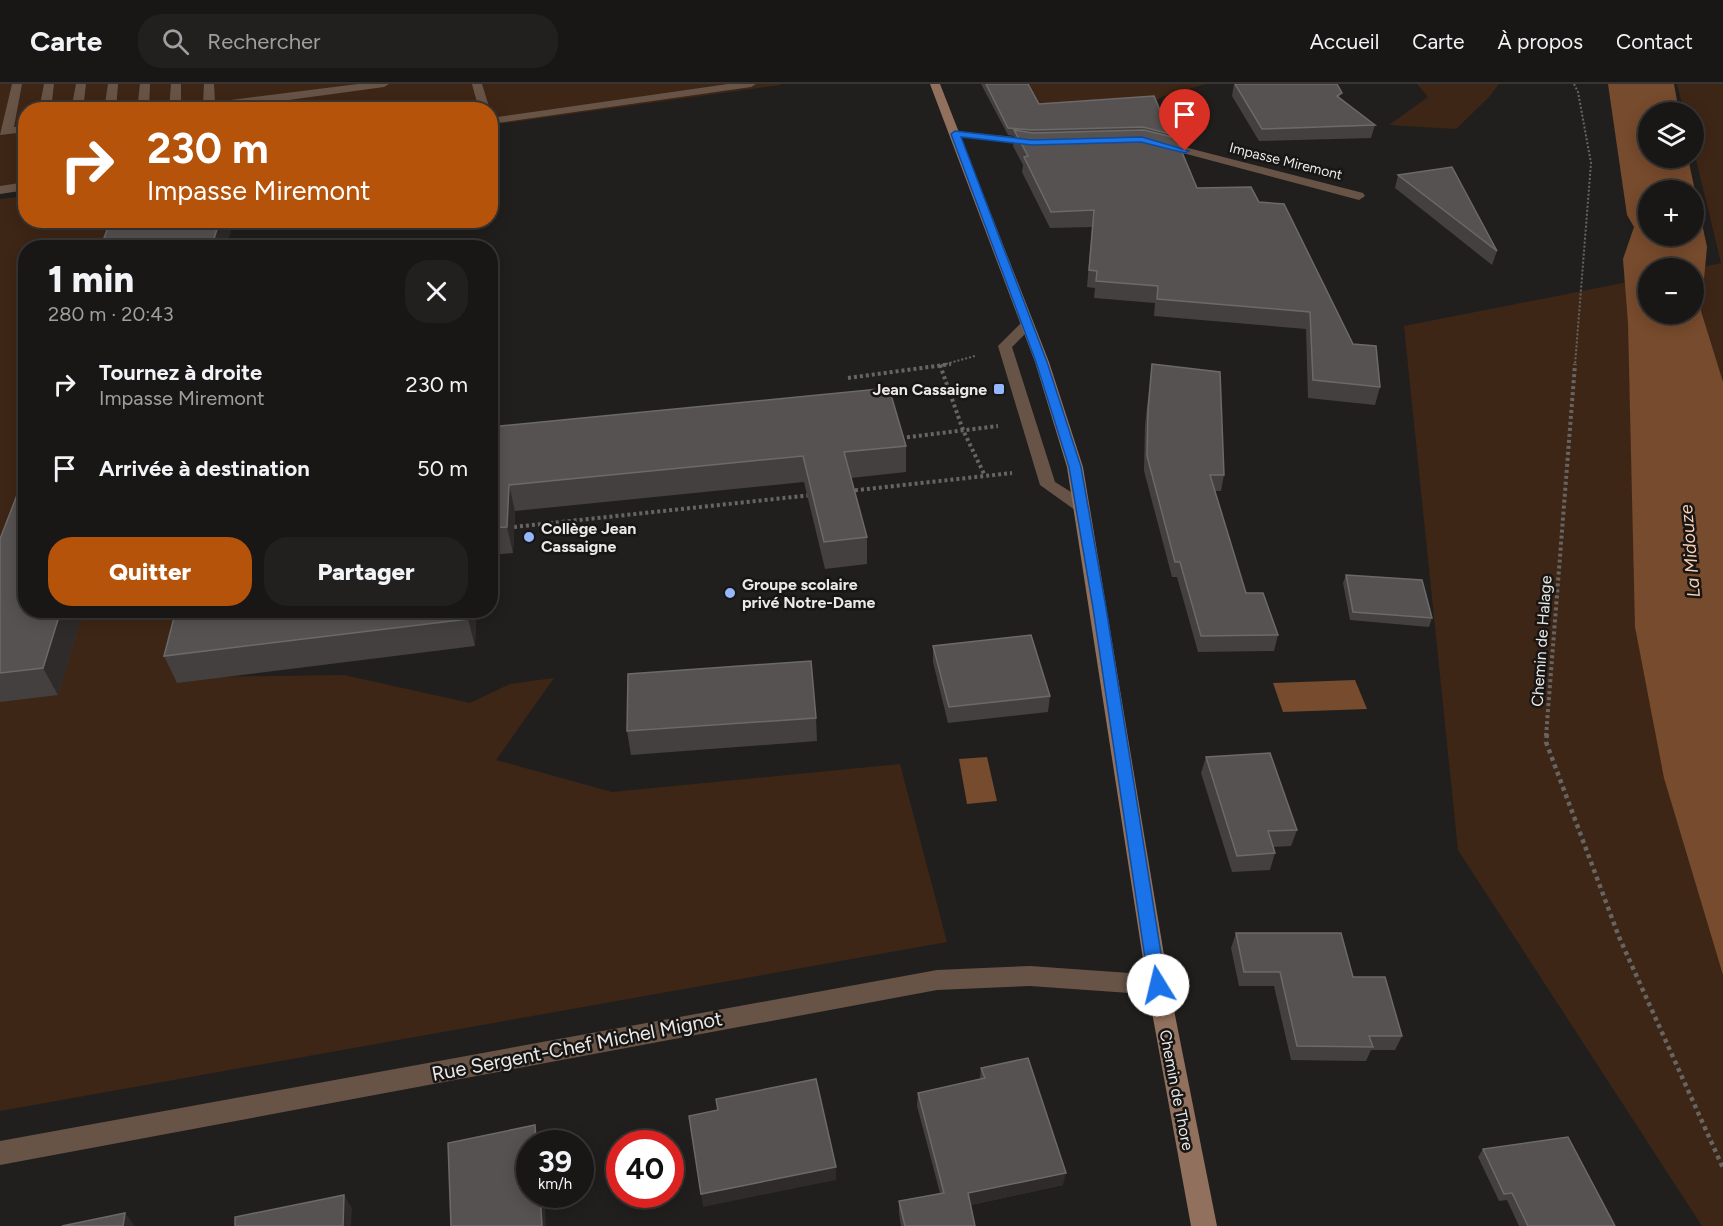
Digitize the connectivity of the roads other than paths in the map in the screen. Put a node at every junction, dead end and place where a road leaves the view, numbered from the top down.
1 (17, 84) edge
2 (49, 84) edge
3 (81, 84) edge
4 (113, 84) edge
5 (145, 84) edge
6 (176, 84) edge
7 (209, 84) edge
8 (285, 84) edge
9 (384, 84) edge
10 (477, 84) edge
11 (751, 84) edge
12 (935, 84) edge
13 (286, 96) junction
14 (241, 101) edge
15 (46, 102) edge
16 (78, 102) edge
17 (111, 102) edge
18 (144, 102) edge
19 (177, 102) edge
20 (209, 102) edge
21 (286, 102) edge
22 (483, 102) edge
23 (498, 120) edge
24 (18, 130) edge
25 (3, 132) edge
26 (955, 134) junction
27 (1142, 140) edge
28 (1054, 142) edge
29 (18, 187) edge
30 (0, 190) edge
31 (1359, 196) dead end
32 (1027, 325) junction
33 (1081, 506) junction
34 (1158, 985) junction
35 (0, 1153) edge
36 (1204, 1226) edge

1 - 25 street
2 - 15 street
3 - 16 street
4 - 17 street
5 - 18 street
6 - 19 street
7 - 20 street
8 - 13 street
9 - 13 street
10 - 22 street
11 - 23 street
12 - 26 street, Chemin de Thore
13 - 14 street
13 - 21 street
24 - 25 street
26 - 28 street
26 - 32 street, Chemin de Thore
27 - 31 street, Impasse Miremont
29 - 30 street
32 - 33 street, Chemin de Thore
32 - 33 street
33 - 34 street, Chemin de Thore
34 - 35 street, Rue Sergent-Chef Michel Mignot
34 - 36 street, Chemin de Thore

